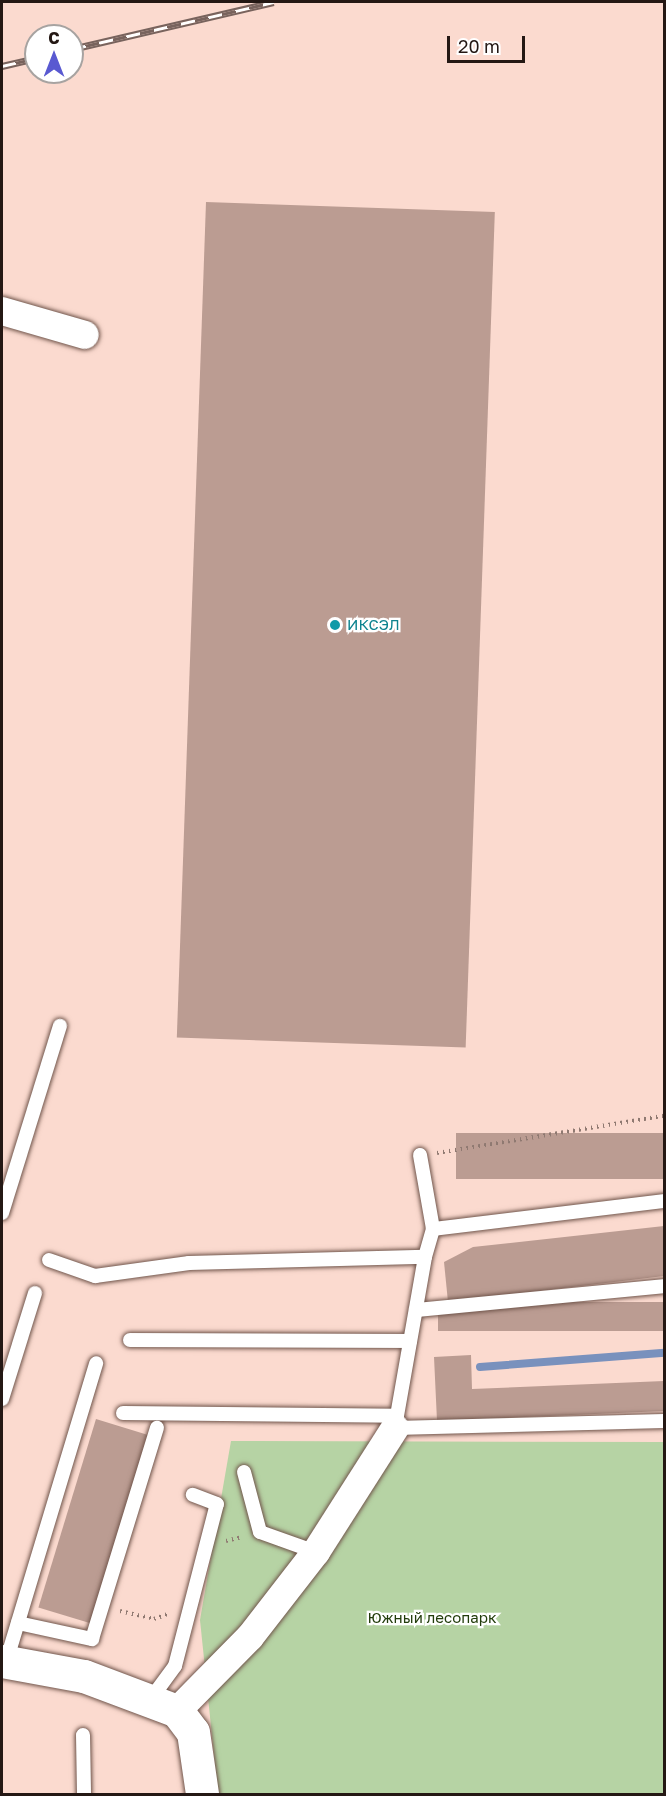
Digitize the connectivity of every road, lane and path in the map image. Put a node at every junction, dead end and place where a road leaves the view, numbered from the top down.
1 (2, 311) edge
2 (85, 335) dead end
3 (60, 1026) dead end
4 (664, 1116) edge
5 (420, 1155) joint
6 (664, 1201) edge
7 (2, 1213) edge
8 (433, 1229) junction
9 (425, 1257) junction
10 (49, 1260) dead end
11 (664, 1287) edge
12 (35, 1293) dead end
13 (416, 1310) junction
14 (130, 1340) dead end
15 (410, 1341) junction
16 (96, 1363) dead end
17 (2, 1399) edge
18 (123, 1413) dead end
19 (664, 1421) edge
20 (396, 1422) junction
21 (157, 1428) dead end
22 (244, 1472) dead end
23 (193, 1495) dead end
24 (260, 1532) junction
25 (207, 1546) junction
26 (316, 1552) junction
27 (188, 1606) junction
28 (102, 1607) junction
29 (18, 1623) junction
30 (4, 1661) edge
31 (164, 1706) junction
32 (83, 1735) dead end
33 (84, 1794) edge
34 (202, 1794) edge

1 - 2 street
3 - 7 lane
4 - 5 path
5 - 8 lane
6 - 8 lane
8 - 9 lane
9 - 10 lane
9 - 13 lane
11 - 13 lane
12 - 17 lane
13 - 15 lane
14 - 15 lane
15 - 20 lane
16 - 29 lane
18 - 20 lane
19 - 20 lane
20 - 26 street
21 - 28 lane
22 - 24 lane
23 - 25 lane
24 - 25 path
24 - 26 lane
25 - 27 lane
26 - 31 street
27 - 28 path
27 - 31 lane
28 - 29 lane
29 - 30 lane
30 - 31 street
31 - 34 street
32 - 33 lane

